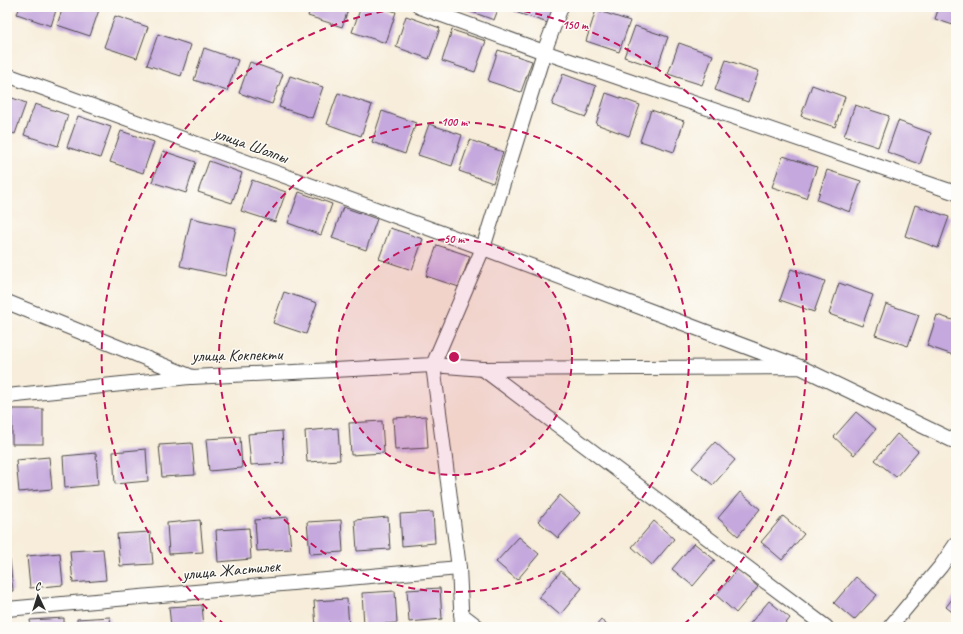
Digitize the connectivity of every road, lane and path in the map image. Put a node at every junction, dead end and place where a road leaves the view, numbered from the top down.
1 (420, 7) edge
2 (561, 7) edge
3 (544, 52) junction
4 (7, 75) edge
5 (956, 193) edge
6 (483, 248) junction
7 (7, 302) edge
8 (433, 365) junction
9 (800, 367) junction
10 (484, 369) junction
11 (192, 376) junction
12 (7, 396) edge
13 (956, 442) edge
14 (956, 544) edge
15 (459, 568) junction
16 (7, 609) edge
17 (462, 620) edge
18 (478, 627) edge
19 (826, 627) edge
20 (890, 627) edge

1 - 3 street
2 - 3 street
3 - 5 street
3 - 6 street
4 - 6 street, улица Шолпы
6 - 8 street
6 - 9 street, улица Шолпы
7 - 11 street, улица Кокпекти
8 - 10 street, улица Кокпекти
8 - 11 street, улица Кокпекти
8 - 15 street
9 - 10 street, улица Кокпекти
9 - 13 street, улица Шолпы
10 - 19 street
11 - 12 street
14 - 20 street
15 - 16 street, улица Жастилек
15 - 17 street
17 - 18 street

